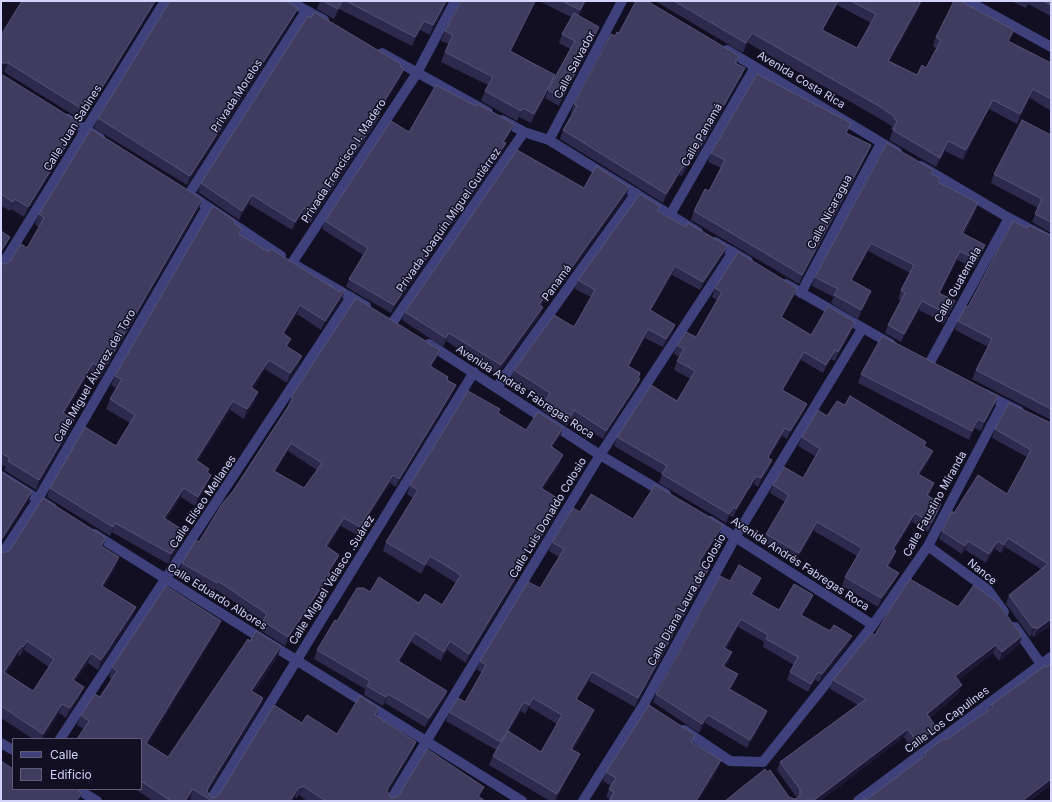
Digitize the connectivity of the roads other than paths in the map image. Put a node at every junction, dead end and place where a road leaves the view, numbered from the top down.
1 (165, 1) edge
2 (290, 1) edge
3 (455, 1) edge
4 (622, 1) edge
5 (968, 1) edge
6 (306, 11) junction
7 (334, 26) edge
8 (715, 43) edge
9 (1051, 47) edge
10 (376, 49) edge
11 (755, 67) junction
12 (417, 73) junction
13 (60, 114) edge
14 (86, 130) junction
15 (524, 132) junction
16 (549, 140) junction
17 (881, 142) junction
18 (112, 146) edge
19 (636, 193) junction
20 (207, 207) junction
21 (670, 215) junction
22 (1009, 218) junction
23 (1051, 240) edge
24 (733, 252) junction
25 (292, 263) junction
26 (1, 267) edge
27 (760, 268) edge
28 (780, 281) edge
29 (801, 293) junction
30 (351, 297) junction
31 (375, 311) edge
32 (393, 322) edge
33 (862, 329) junction
34 (420, 338) edge
35 (902, 350) edge
36 (929, 364) edge
37 (474, 372) junction
38 (497, 387) junction
39 (976, 389) edge
40 (1003, 403) junction
41 (1030, 417) edge
42 (600, 454) junction
43 (1, 476) edge
44 (38, 499) junction
45 (675, 499) edge
46 (58, 511) edge
47 (702, 516) edge
48 (85, 528) edge
49 (736, 536) junction
50 (928, 546) junction
51 (1, 556) edge
52 (166, 579) junction
53 (873, 625) junction
54 (1051, 657) edge
55 (296, 661) junction
56 (1041, 664) junction
57 (677, 726) edge
58 (61, 738) edge
59 (426, 741) junction
60 (1, 743) edge
61 (12, 749) edge
62 (79, 790) edge
63 (97, 801) edge
64 (210, 801) edge
65 (390, 801) edge
66 (522, 801) edge
67 (583, 801) edge
68 (858, 801) edge

1 - 14 street, Calle Juan Sabines
2 - 6 street
3 - 12 street, Privada Francisco I. Madero
4 - 16 street, Calle Salvador
5 - 9 street
6 - 7 street
6 - 20 street, Privada Morelos
8 - 11 street, Avenida Costa Rica
10 - 12 street
11 - 17 street, Avenida Costa Rica
11 - 21 street, Calle Panamá
12 - 15 street
12 - 25 street, Privada Francisco I. Madero
13 - 14 street
14 - 18 street
14 - 26 street, Calle Juan Sabines
15 - 16 street
15 - 32 street, Privada Joaquín Miguel Gutiérrez
16 - 19 street
17 - 22 street, Avenida Costa Rica
17 - 29 street, Calle Nicaragua
19 - 21 street
19 - 38 street, Panamá
20 - 25 street
20 - 44 street, Calle Miguel Álvarez del Toro
21 - 24 street
22 - 23 street, Avenida Costa Rica
22 - 36 street, Calle Guatemala
24 - 27 street
24 - 42 street, Calle Luis Donaldo Colosio
25 - 30 street
28 - 29 street
29 - 33 street
30 - 31 street
30 - 52 street, Calle Elíseo Mellanes
33 - 35 street
33 - 49 street, Calle Diana Laura de Colosio
34 - 37 street, Avenida Andrés Fabregas Roca
37 - 38 street, Avenida Andrés Fabregas Roca
37 - 55 street, Calle Miguel Velasco .Suárez
38 - 42 street, Avenida Andrés Fabregas Roca
39 - 40 street
40 - 41 street
40 - 50 street, Calle Faustino Miranda
42 - 45 street, Avenida Andrés Fabregas Roca
42 - 59 street, Calle Luis Donaldo Colosio
43 - 44 street
44 - 46 street
44 - 51 street, Calle Miguel Álvarez del Toro
47 - 49 street, Avenida Andrés Fabregas Roca
48 - 52 street, Calle Eduardo Albores
49 - 53 street, Avenida Andrés Fabregas Roca
49 - 67 street, Calle Diana Laura de Colosio
50 - 53 street, Calle Faustino Miranda
50 - 56 street, Nance
52 - 55 street, Calle Eduardo Albores
52 - 58 street, Calle Elíseo Mellanes
53 - 57 street, Calle Faustino Miranda
54 - 56 street, Calle Los Capulines
55 - 59 street, Calle Eduardo Albores
55 - 64 street, Calle Miguel Velasco .Suárez
56 - 68 street, Calle Los Capulines
59 - 65 street, Calle Luis Donaldo Colosio
59 - 66 street, Calle Eduardo Albores
60 - 61 street
62 - 63 street

